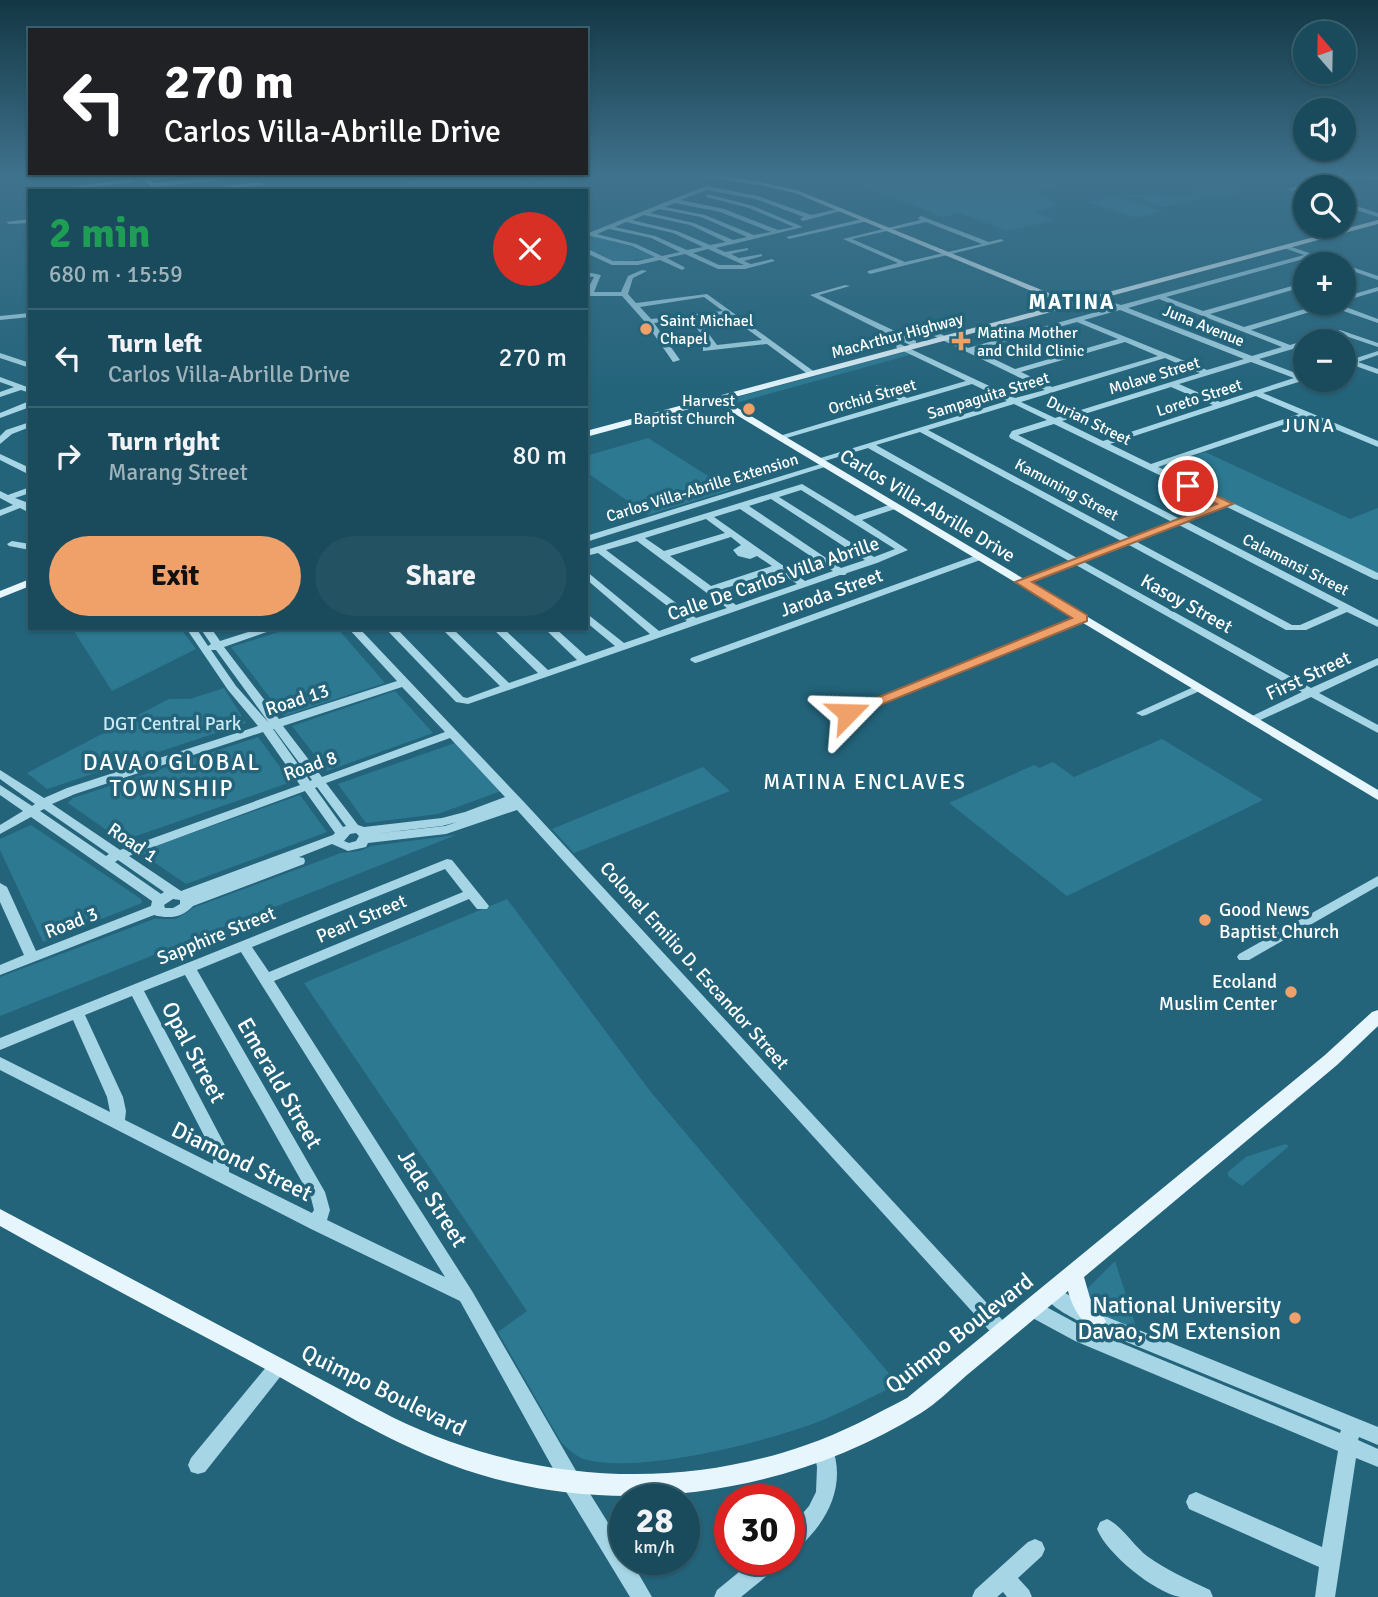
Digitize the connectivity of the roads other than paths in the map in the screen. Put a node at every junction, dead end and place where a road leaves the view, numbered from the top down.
1 (641, 249) edge
2 (679, 249) edge
3 (702, 249) edge
4 (712, 249) edge
5 (746, 249) dead end
6 (870, 249) edge
7 (934, 249) edge
8 (970, 249) edge
9 (1268, 249) edge
10 (1279, 249) edge
11 (588, 251) edge
12 (687, 252) junction
13 (724, 254) junction
14 (948, 254) junction
15 (760, 255) dead end
16 (661, 258) junction
17 (738, 260) junction
18 (1293, 260) edge
19 (772, 261) dead end
20 (1220, 262) junction
21 (638, 263) junction
22 (905, 264) junction
23 (751, 266) junction
24 (682, 268) dead end
25 (1194, 269) junction
26 (1356, 271) edge
27 (870, 272) dead end
28 (588, 274) edge
29 (1378, 278) edge
30 (847, 286) dead end
31 (1293, 288) edge
32 (1378, 289) edge
33 (1363, 293) junction
34 (624, 294) junction
35 (588, 295) edge
36 (1356, 295) edge
37 (1159, 297) junction
38 (1094, 299) junction
39 (1378, 299) edge
40 (1068, 303) junction
41 (636, 305) junction
42 (1119, 308) junction
43 (728, 313) junction
44 (1356, 313) edge
45 (1202, 314) junction
46 (28, 315) edge
47 (1293, 315) edge
48 (692, 317) junction
49 (0, 318) edge
50 (1078, 320) junction
51 (649, 321) junction
52 (1378, 321) edge
53 (1243, 330) junction
54 (940, 337) junction
55 (1356, 337) edge
56 (1126, 339) junction
57 (766, 342) junction
58 (1378, 345) edge
59 (906, 346) junction
60 (1293, 346) edge
61 (1289, 347) junction
62 (715, 348) junction
63 (706, 349) dead end
64 (968, 350) junction
65 (1378, 353) edge
66 (0, 355) edge
67 (1166, 356) junction
68 (676, 360) dead end
69 (1249, 360) junction
70 (1356, 360) edge
71 (28, 365) edge
72 (1356, 365) edge
73 (809, 372) junction
74 (1014, 372) junction
75 (1378, 372) edge
76 (1207, 373) junction
77 (1293, 375) edge
78 (0, 379) edge
79 (1293, 381) edge
80 (973, 382) junction
81 (1172, 384) junction
82 (879, 387) dead end
83 (27, 388) edge
84 (1052, 390) junction
85 (1256, 393) junction
86 (0, 395) edge
87 (714, 397) junction
88 (906, 400) junction
89 (1014, 401) junction
90 (28, 405) edge
91 (1220, 405) junction
92 (1306, 414) junction
93 (2, 415) edge
94 (1054, 421) junction
95 (28, 422) edge
96 (28, 424) edge
97 (921, 429) junction
98 (588, 431) edge
99 (1013, 436) joint
100 (780, 437) junction
101 (0, 442) edge
102 (1101, 444) junction
103 (1378, 444) edge
104 (869, 445) junction
105 (0, 457) edge
106 (823, 463) junction
107 (1150, 467) junction
108 (28, 469) edge
109 (28, 490) edge
110 (4, 496) edge
111 (772, 496) junction
112 (891, 504) junction
113 (1227, 504) junction
114 (741, 505) junction
115 (24, 506) edge
116 (0, 513) edge
117 (707, 516) junction
118 (852, 517) junction
119 (1179, 522) junction
120 (732, 534) junction
121 (638, 537) junction
122 (588, 538) edge
123 (1129, 541) junction
124 (12, 544) dead end
125 (28, 547) edge
126 (599, 549) junction
127 (588, 552) edge
128 (662, 555) junction
129 (979, 557) junction
130 (874, 561) junction
131 (1077, 561) junction
132 (779, 566) junction
133 (842, 572) junction
134 (28, 575) edge
135 (588, 576) edge
136 (1378, 578) edge
137 (1022, 582) junction
138 (28, 583) edge
139 (805, 585) junction
140 (0, 588) edge
141 (709, 590) junction
142 (0, 596) edge
143 (1348, 608) junction
144 (735, 609) junction
145 (588, 618) edge
146 (1082, 618) junction
147 (696, 623) junction
148 (1378, 624) edge
149 (192, 630) edge
150 (207, 630) edge
151 (267, 630) edge
152 (355, 630) edge
153 (392, 630) edge
154 (448, 630) edge
155 (500, 630) edge
156 (550, 630) edge
157 (659, 636) junction
158 (218, 645) junction
159 (623, 648) junction
160 (205, 649) junction
161 (695, 660) dead end
162 (585, 661) junction
163 (1378, 661) edge
164 (546, 674) junction
165 (402, 683) junction
166 (246, 684) junction
167 (232, 688) junction
168 (508, 688) junction
169 (1198, 688) junction
170 (1311, 693) junction
171 (848, 713) dead end
172 (1142, 713) dead end
173 (1252, 720) junction
174 (271, 726) junction
175 (1378, 730) edge
176 (451, 734) junction
177 (0, 774) edge
178 (14, 783) junction
179 (313, 784) junction
180 (1, 790) edge
181 (1378, 796) edge
182 (517, 801) junction
183 (44, 804) junction
184 (32, 812) junction
185 (0, 830) edge
186 (350, 836) junction
187 (118, 855) junction
188 (105, 862) junction
189 (1378, 880) edge
190 (0, 887) edge
191 (472, 893) junction
192 (182, 897) junction
193 (158, 905) junction
194 (482, 906) dead end
195 (244, 944) junction
196 (1244, 957) dead end
197 (32, 958) junction
198 (188, 967) junction
199 (0, 970) edge
200 (266, 979) junction
201 (135, 988) junction
202 (76, 1012) junction
203 (1378, 1016) edge
204 (0, 1044) edge
205 (0, 1063) edge
206 (117, 1124) junction
207 (221, 1176) junction
208 (0, 1217) edge
209 (317, 1224) junction
210 (1074, 1275) junction
211 (1052, 1293) junction
212 (466, 1296) junction
213 (1033, 1309) junction
214 (1096, 1321) junction
215 (1003, 1333) junction
216 (1168, 1350) junction
217 (278, 1366) junction
218 (1162, 1368) junction
219 (1351, 1425) junction
220 (1378, 1436) edge
221 (1348, 1445) junction
222 (824, 1451) junction
223 (1378, 1458) edge
224 (198, 1465) dead end
225 (572, 1483) junction
226 (1196, 1502) dead end
227 (805, 1528) edge
228 (1107, 1528) dead end
229 (1035, 1549) dead end
230 (1331, 1561) junction
231 (752, 1575) edge
232 (1003, 1578) junction
233 (642, 1597) edge
234 (724, 1597) edge
235 (982, 1597) edge
236 (1021, 1597) edge
237 (1203, 1597) edge
238 (1325, 1597) edge

1 - 16 street
2 - 12 street
3 - 12 street
4 - 13 street
5 - 13 street
6 - 22 street
7 - 14 main road
8 - 14 street
9 - 20 main road, MacArthur Highway
10 - 20 main road, MacArthur Highway
11 - 21 street
12 - 16 street
12 - 23 street
13 - 17 street
14 - 22 street
14 - 40 main road
15 - 17 street
16 - 21 street
16 - 24 street
17 - 23 street
18 - 37 street
19 - 23 street
20 - 25 main road, MacArthur Highway
21 - 34 street
22 - 27 street
25 - 38 main road, MacArthur Highway
25 - 40 main road, MacArthur Highway
26 - 29 street
28 - 35 street
30 - 59 street, Durian Street
31 - 45 street
32 - 33 street
33 - 36 street
33 - 39 street
34 - 35 street
34 - 41 street
37 - 42 street
37 - 45 street
38 - 40 main road, MacArthur Highway
38 - 42 street, Juna Avenue
40 - 54 main road, MacArthur Highway
41 - 43 street
41 - 51 street
42 - 50 street
42 - 69 street, Juna Avenue
43 - 48 street
43 - 57 street
44 - 52 street
45 - 53 street
46 - 49 street
47 - 53 street
48 - 51 street
48 - 62 street
50 - 56 street
50 - 64 street
51 - 68 street
53 - 61 street
54 - 59 main road, MacArthur Highway
54 - 64 street
55 - 58 street, Molave Street
56 - 67 street
56 - 74 street
57 - 62 street
57 - 73 street
59 - 73 main road, MacArthur Highway
59 - 80 street, Durian Street
60 - 61 street, Molave Street
61 - 69 street, Molave Street
62 - 63 street
64 - 74 street
65 - 70 street
66 - 71 street
67 - 76 street
67 - 84 street, Sampaguita Street
69 - 76 street, Molave Street
69 - 77 street, Juna Avenue
72 - 75 street
73 - 87 main road, MacArthur Highway
74 - 84 street
76 - 81 street, Molave Street
78 - 83 street
79 - 85 street, Loreto Street
80 - 88 street, Orchid Street
80 - 89 street, Durian Street
81 - 91 street
81 - 94 street, Molave Street
82 - 88 street
83 - 86 street
84 - 89 street, Sampaguita Street
85 - 91 street, Loreto Street
85 - 92 street
87 - 98 main road, MacArthur Highway
87 - 100 main road, Carlos Villa-Abrille Drive
88 - 100 street, Orchid Street
89 - 94 street, Durian Street
89 - 97 street, Sampaguita Street
90 - 93 street
91 - 102 street, Loreto Street
92 - 103 street
92 - 107 street
93 - 95 street
94 - 99 street, Molave Street
94 - 102 street, Durian Street
96 - 101 street
97 - 104 street, Sampaguita Street
97 - 123 street, Kamuning Street
99 - 119 street, Calamansi Street
100 - 106 main road, Carlos Villa-Abrille Drive
102 - 107 street, Durian Street
104 - 106 street, Sampaguita Street
104 - 131 street, Kasoy Street
105 - 108 street
106 - 112 main road, Carlos Villa-Abrille Drive
106 - 122 street, Carlos Villa-Abrille Extension
107 - 113 street, Durian Street
109 - 110 street
110 - 115 street
111 - 114 street, Calle De Carlos Villa Abrille
111 - 118 street, Calle De Carlos Villa Abrille
111 - 130 street
112 - 118 street
112 - 129 main road, Carlos Villa-Abrille Drive
113 - 119 street
113 - 136 street, Durian Street
114 - 117 street, Calle De Carlos Villa Abrille
114 - 133 street
115 - 116 street
117 - 120 street
117 - 121 street, Calle De Carlos Villa Abrille
118 - 130 street, Calle De Carlos Villa Abrille
119 - 123 street
119 - 143 street, Calamansi Street
120 - 128 street
120 - 132 street
121 - 126 street, Calle De Carlos Villa Abrille
121 - 128 street
123 - 131 street
123 - 143 street, Kamuning Street
124 - 125 street
126 - 127 street, Calle De Carlos Villa Abrille
126 - 147 street
128 - 141 street
129 - 137 main road, Carlos Villa-Abrille Drive
129 - 161 street, Jaroda Street
130 - 133 street, Calle De Carlos Villa Abrille
131 - 137 street
131 - 170 street, Kasoy Street
132 - 139 street
132 - 141 street
133 - 139 street, Calle De Carlos Villa Abrille
134 - 140 main road
135 - 157 street
137 - 146 main road, Carlos Villa-Abrille Drive
138 - 142 main road
139 - 144 street, Calle De Carlos Villa Abrille
141 - 144 street
143 - 148 street, Calamansi Street
144 - 147 street, Calle De Carlos Villa Abrille
145 - 159 street
146 - 169 main road, Carlos Villa-Abrille Drive
146 - 171 street
147 - 157 street, Calle De Carlos Villa Abrille
149 - 160 street
150 - 158 street
151 - 158 street
152 - 165 street, Colonel Emilio D. Escandor Street
153 - 168 street, Calle De Carlos Villa Abrille
154 - 168 street
155 - 164 street
156 - 162 street
157 - 159 street, Calle De Carlos Villa Abrille
158 - 160 street
158 - 166 street
159 - 162 street, Calle De Carlos Villa Abrille
160 - 167 street
162 - 164 street, Calle De Carlos Villa Abrille
163 - 170 street, First Street
164 - 168 street, Calle De Carlos Villa Abrille
165 - 174 street, Road 13
165 - 176 street, Colonel Emilio D. Escandor Street
166 - 167 street
166 - 174 street
167 - 174 street
169 - 172 street
169 - 173 main road, Carlos Villa-Abrille Drive
170 - 173 street, First Street
170 - 175 street, Kasoy Street
173 - 181 main road, Carlos Villa-Abrille Drive
174 - 179 street
174 - 183 street, Road 13
176 - 179 street, Road 8
176 - 182 street, Colonel Emilio D. Escandor Street
177 - 178 street, Road 1
178 - 180 street
178 - 183 street, Road 1
179 - 186 street
179 - 187 street, Road 8
180 - 184 street, Road 1
182 - 186 street
182 - 215 street, Colonel Emilio D. Escandor Street
183 - 184 street, Road 13
183 - 187 street, Road 1
184 - 185 street, Road 13
184 - 188 street, Road 1
186 - 192 street
187 - 188 street, Road 8
187 - 192 street, Road 1
188 - 193 street, Road 1
189 - 196 street
190 - 197 street
191 - 194 street
191 - 195 street, Sapphire Street
191 - 200 street, Pearl Street
192 - 193 street, Road 3
193 - 197 street, Road 3
195 - 198 street, Sapphire Street
195 - 200 street, Jade Street
197 - 199 street, Road 3
198 - 201 street, Sapphire Street
198 - 209 street, Emerald Street
200 - 212 street, Jade Street
201 - 202 street, Sapphire Street
201 - 207 street, Opal Street
202 - 204 street, Sapphire Street
202 - 206 street
203 - 210 main road, Quimpo Boulevard
205 - 206 street, Diamond Street
206 - 207 street, Diamond Street
207 - 209 street, Diamond Street
208 - 217 main road, Quimpo Boulevard
209 - 212 street, Diamond Street
210 - 211 main road, Quimpo Boulevard
210 - 214 main road
211 - 213 main road, Quimpo Boulevard
211 - 214 street
212 - 225 street, Jade Street
213 - 215 main road, Quimpo Boulevard
213 - 218 street
214 - 216 street
215 - 222 main road, Quimpo Boulevard
216 - 218 street
216 - 219 street
217 - 224 street
217 - 225 main road, Quimpo Boulevard
218 - 221 street
219 - 220 street
219 - 221 street
221 - 223 street
221 - 230 street
222 - 225 main road, Quimpo Boulevard
222 - 227 street
225 - 233 street, Jade Street
226 - 230 street
228 - 237 street
229 - 232 street
230 - 238 street
231 - 234 street
232 - 235 street
232 - 236 street

